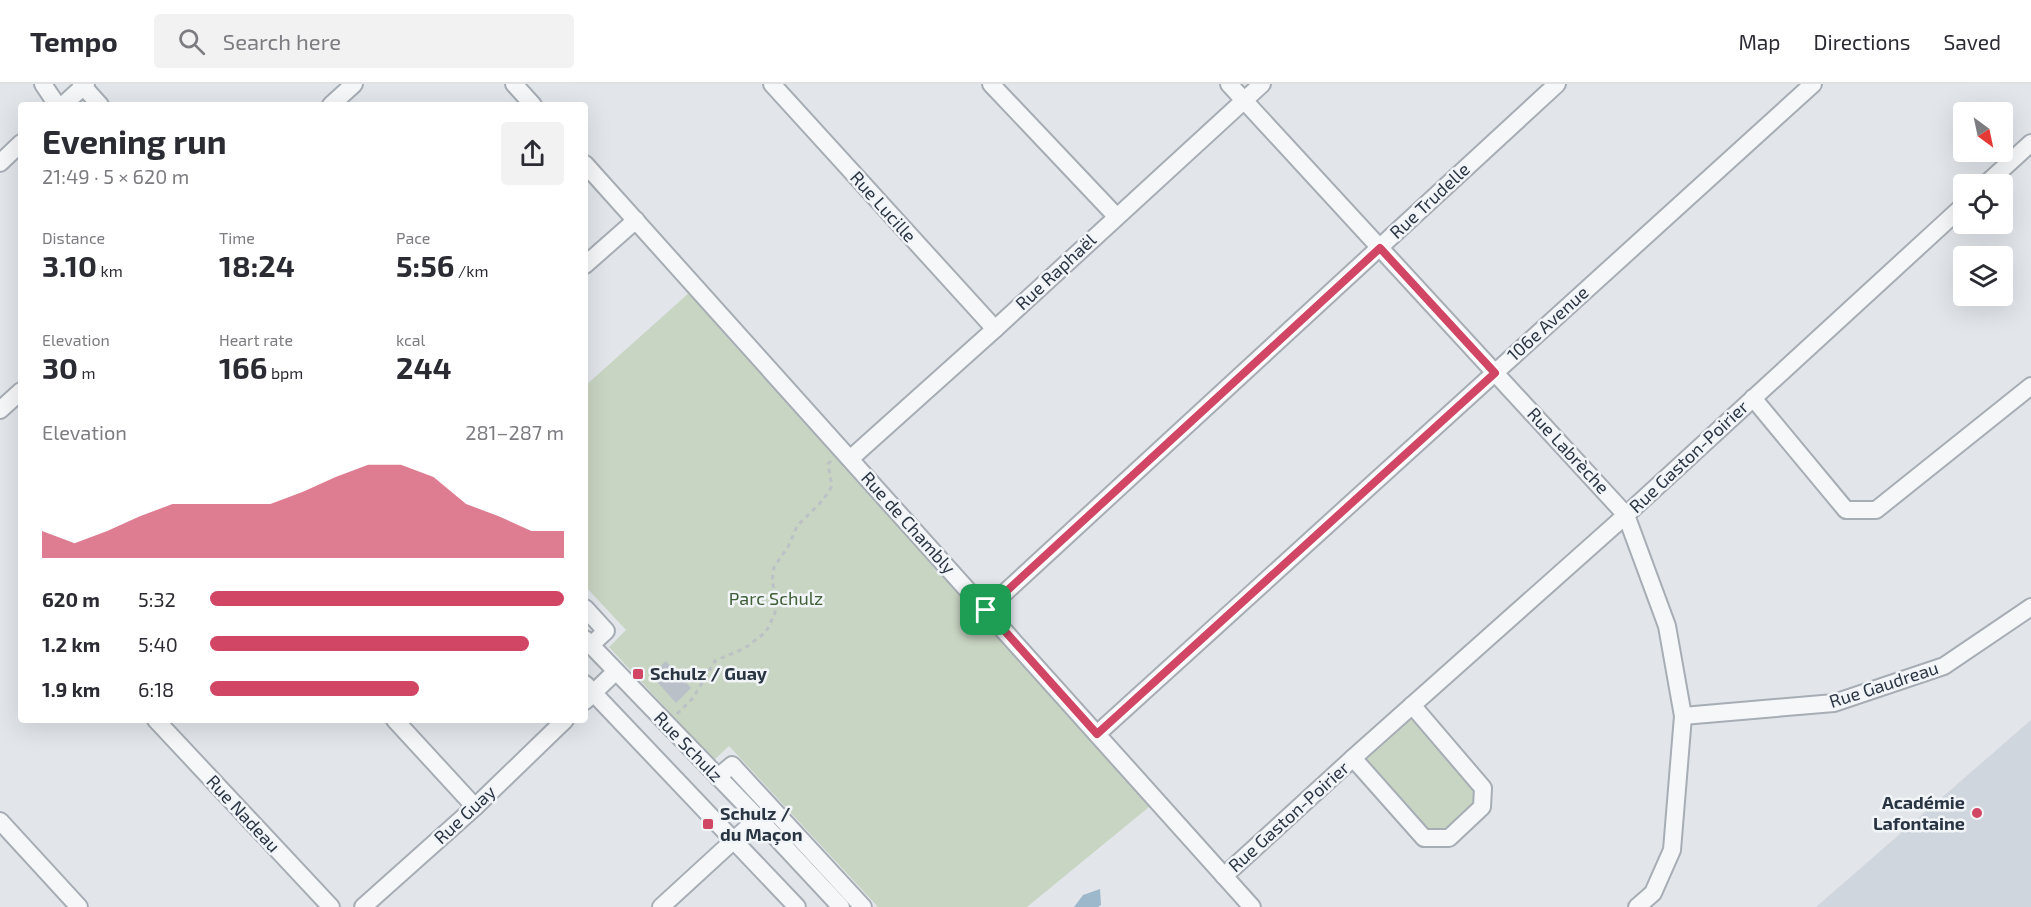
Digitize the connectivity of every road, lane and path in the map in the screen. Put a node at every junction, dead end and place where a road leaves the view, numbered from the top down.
1 (43, 84) edge
2 (354, 84) edge
3 (514, 84) edge
4 (771, 84) edge
5 (991, 84) edge
6 (1229, 84) edge
7 (1262, 84) edge
8 (1557, 84) edge
9 (1813, 84) edge
10 (83, 85) edge
11 (1244, 100) junction
12 (55, 102) edge
13 (66, 102) edge
14 (97, 102) edge
15 (334, 102) edge
16 (529, 102) edge
17 (2031, 143) edge
18 (18, 146) edge
19 (0, 163) edge
20 (588, 167) edge
21 (1997, 174) edge
22 (1953, 215) edge
23 (1116, 216) junction
24 (636, 220) junction
25 (1380, 248) junction
26 (588, 262) edge
27 (995, 329) junction
28 (1495, 373) junction
29 (2031, 386) edge
30 (18, 394) edge
31 (1753, 398) junction
32 (0, 410) edge
33 (845, 454) junction
34 (1626, 515) junction
35 (2031, 607) edge
36 (986, 610) junction
37 (588, 611) edge
38 (588, 642) edge
39 (615, 672) junction
40 (588, 693) edge
41 (1412, 705) junction
42 (1683, 717) junction
43 (159, 723) edge
44 (398, 723) edge
45 (562, 723) edge
46 (666, 725) junction
47 (1097, 734) junction
48 (1353, 758) junction
49 (718, 777) junction
50 (475, 807) junction
51 (758, 818) junction
52 (0, 821) edge
53 (734, 840) junction
54 (1224, 876) junction
55 (79, 907) edge
56 (331, 907) edge
57 (363, 907) edge
58 (661, 907) edge
59 (797, 907) edge
60 (841, 907) edge
61 (863, 907) edge
62 (1252, 907) edge
63 (1637, 907) edge

1 - 12 street
2 - 15 street
3 - 16 street
4 - 27 street, Rue Lucille
5 - 23 street
6 - 11 street, Rue Labrèche
7 - 11 street, Rue Raphaël
8 - 25 street, Rue Trudelle
9 - 28 street, 106e Avenue
10 - 13 street
10 - 14 street
11 - 23 street, Rue Raphaël
11 - 25 street, Rue Labrèche
17 - 21 street
18 - 19 street
20 - 24 street, Rue de Chambly
22 - 31 street, Rue Gaston-Poirier
23 - 27 street, Rue Raphaël
24 - 26 street
24 - 33 street, Rue de Chambly
25 - 28 street, Rue Labrèche
25 - 36 street, Rue Trudelle
27 - 33 street, Rue Raphaël
28 - 34 street, Rue Labrèche
28 - 47 street, 106e Avenue
29 - 31 street
30 - 32 street
31 - 34 street, Rue Gaston-Poirier
33 - 36 street, Rue de Chambly
33 - 46 path
34 - 41 street, Rue Gaston-Poirier
34 - 42 street, Rue Labrèche
35 - 42 street, Rue Gaudreau
36 - 47 street, Rue de Chambly
37 - 38 street
38 - 39 street, Rue Schulz
39 - 40 street
39 - 46 street, Rue Schulz
40 - 53 street, Rue Schulz
41 - 48 street, Rue Gaston-Poirier
41 - 48 street, Rue Gaston-Poirier
42 - 63 street, Rue Labrèche
43 - 56 street, Rue Nadeau
44 - 50 street
45 - 50 street, Rue Guay
46 - 49 street, Rue Schulz
47 - 54 street, Rue de Chambly
48 - 54 street, Rue Gaston-Poirier
49 - 51 street, Rue Schulz
49 - 61 street
50 - 57 street, Rue Guay
51 - 53 street
51 - 60 street, Rue Schulz
52 - 55 street
53 - 58 street
53 - 59 street, Rue Schulz
54 - 62 street, Rue de Chambly

